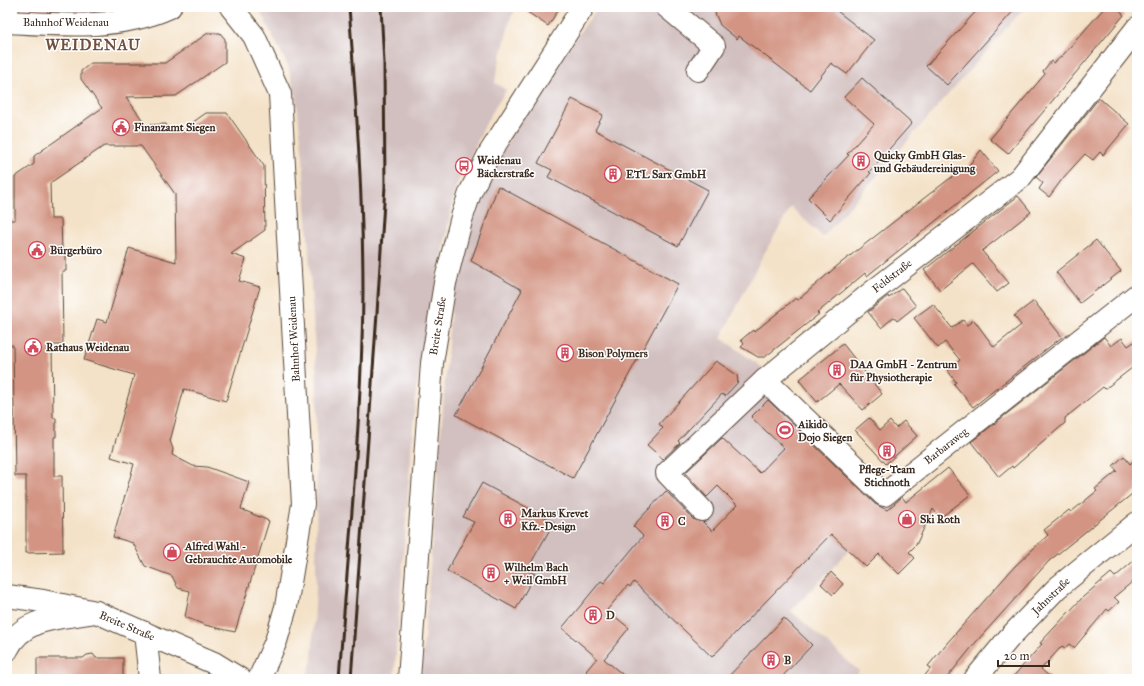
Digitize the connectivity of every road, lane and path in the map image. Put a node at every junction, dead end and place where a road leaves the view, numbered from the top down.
1 (8, 7) edge
2 (170, 7) edge
3 (231, 7) edge
4 (583, 7) edge
5 (666, 7) edge
6 (7, 10) edge
7 (7, 22) edge
8 (1137, 28) edge
9 (698, 70) dead end
10 (1137, 296) edge
11 (765, 380) junction
12 (702, 510) dead end
13 (1137, 523) edge
14 (7, 596) edge
15 (96, 612) junction
16 (145, 633) junction
17 (7, 650) edge
18 (150, 679) edge
19 (240, 679) edge
20 (259, 679) edge
21 (409, 679) edge
22 (975, 679) edge

1 - 6 street
2 - 7 street, Bahnhof Weidenau
3 - 20 street, Bahnhof Weidenau
4 - 21 street, Breite Straße
5 - 9 street
8 - 11 street, Feldstraße
10 - 11 street, Barbaraweg
11 - 12 street, Feldstraße
13 - 22 street, Jahnstraße
14 - 15 street, Breite Straße
15 - 16 street, Breite Straße
15 - 17 street
16 - 18 street
16 - 19 street, Breite Straße

